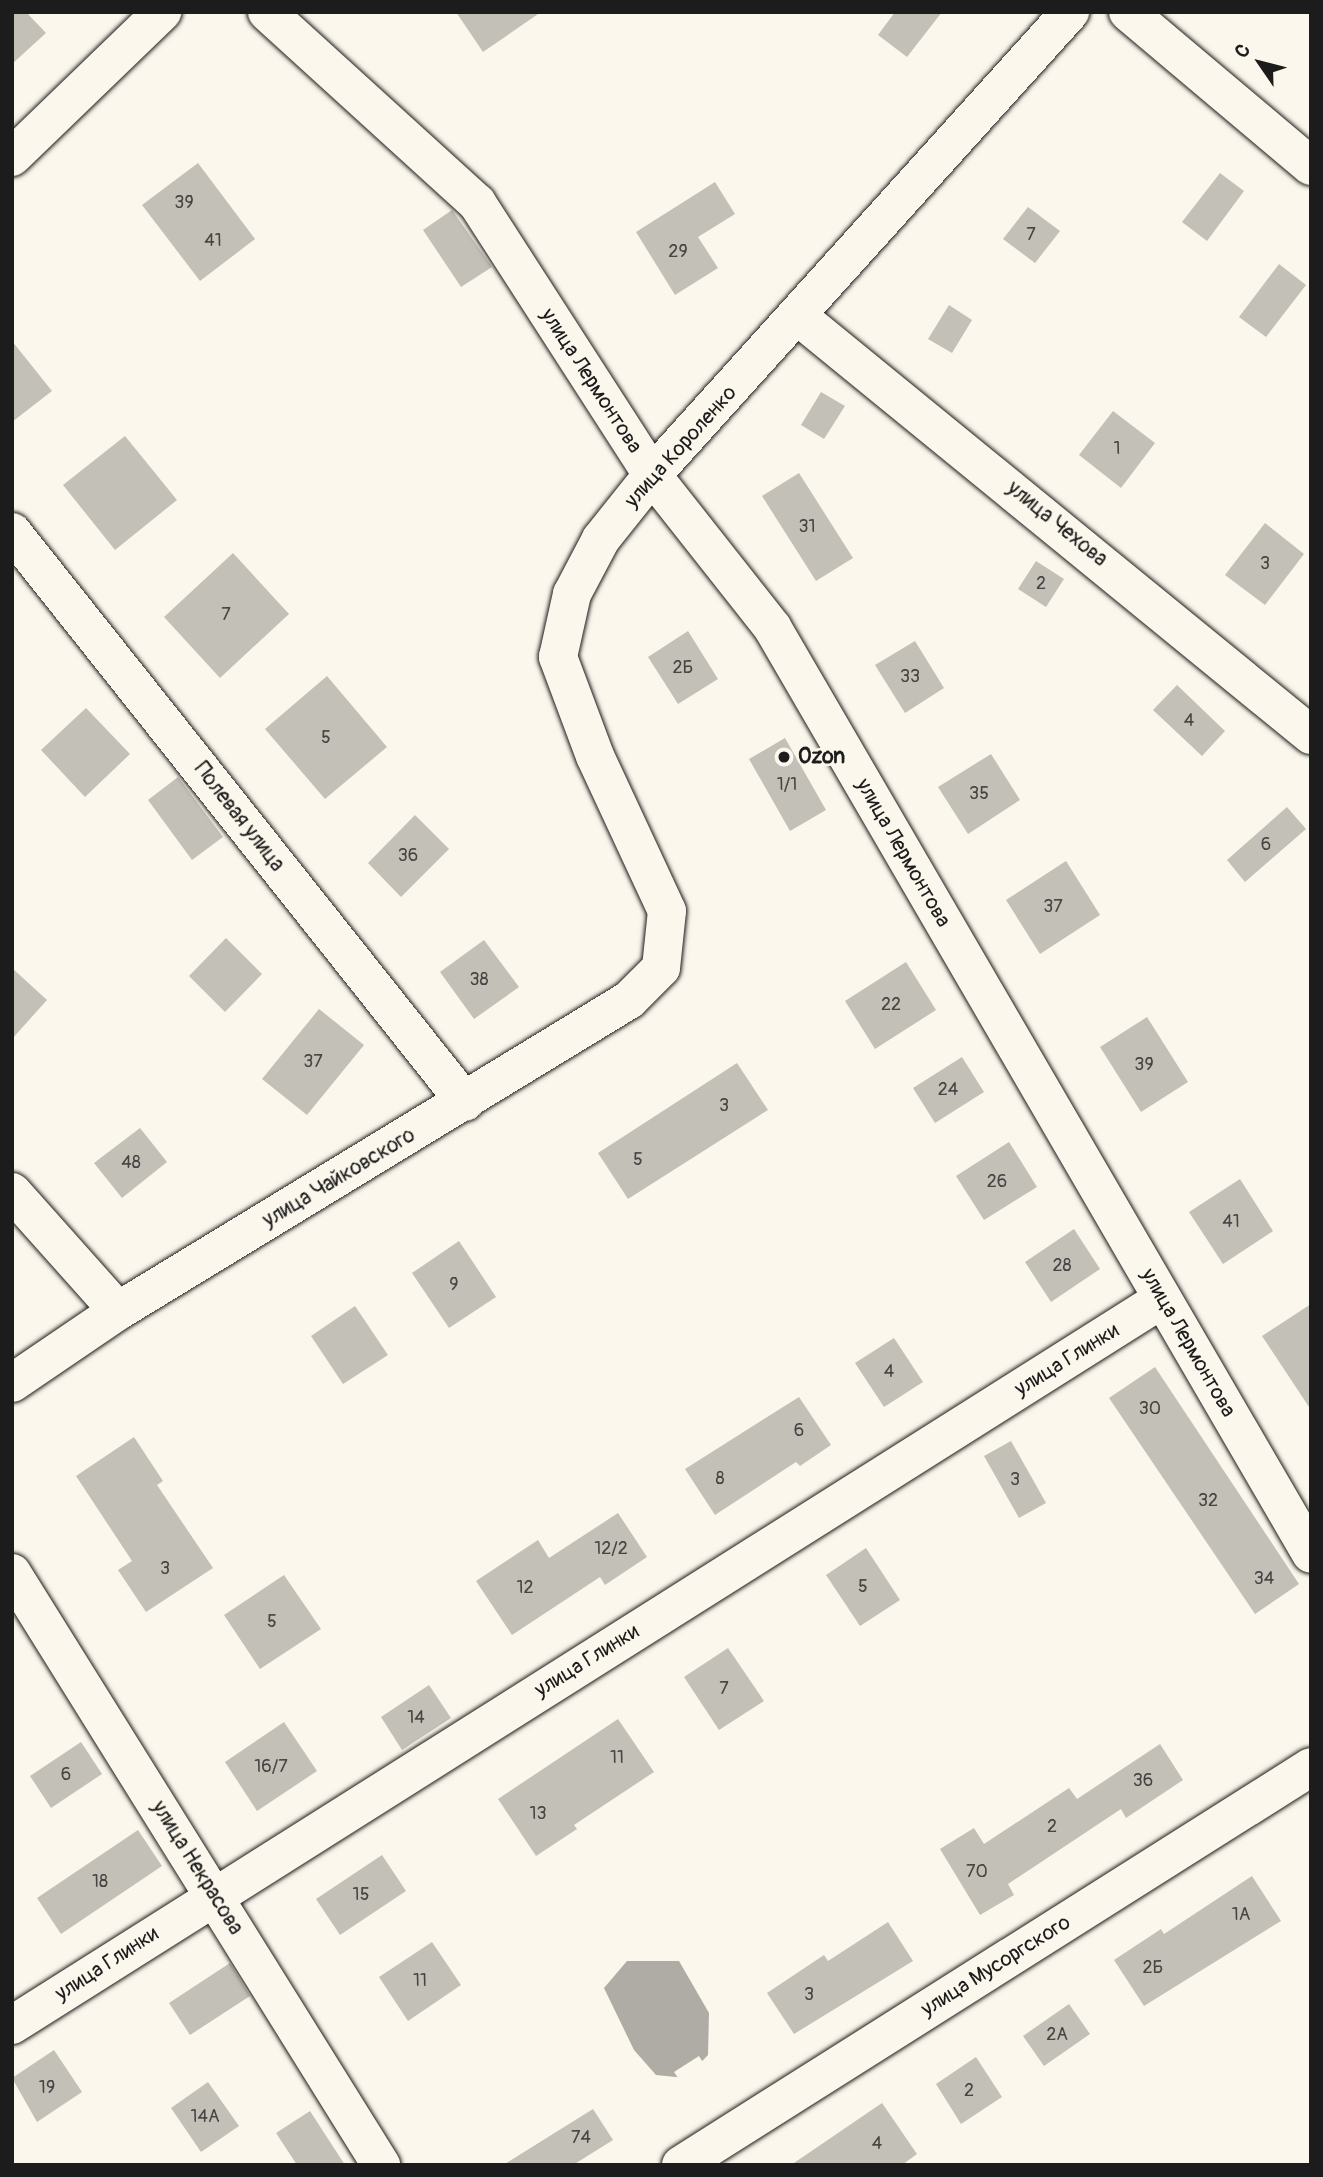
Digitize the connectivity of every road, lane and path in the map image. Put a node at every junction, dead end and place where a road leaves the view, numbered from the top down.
1 (162, 12) edge
2 (267, 12) edge
3 (1070, 12) edge
4 (1128, 12) edge
5 (12, 157) edge
6 (1311, 166) edge
7 (799, 317) junction
8 (652, 475) junction
9 (12, 532) edge
10 (572, 594) junction
11 (538, 655) dead end
12 (1311, 735) edge
13 (661, 968) joint
14 (465, 1102) junction
15 (12, 1192) edge
16 (1163, 1299) junction
17 (118, 1311) junction
18 (12, 1383) edge
19 (1311, 1554) edge
20 (12, 1573) edge
21 (1311, 1767) edge
22 (215, 1895) junction
23 (12, 2025) edge
24 (381, 2165) edge
25 (681, 2165) edge

1 - 5 street
2 - 8 street, улица Лермонтова
3 - 7 street, улица Короленко
4 - 6 street
7 - 8 street, улица Короленко
7 - 12 street, улица Чехова
8 - 10 street, улица Короленко
8 - 16 street, улица Лермонтова
9 - 14 street, Полевая улица
10 - 11 street
10 - 13 street, улица Короленко
13 - 14 street, улица Чайковского
14 - 17 street, улица Чайковского
15 - 17 street
16 - 19 street, улица Лермонтова
16 - 22 street, улица Глинки
17 - 18 street, улица Чайковского
20 - 22 street, улица Некрасова
21 - 25 street, улица Мусоргского
22 - 23 street, улица Глинки
22 - 24 street, улица Некрасова

